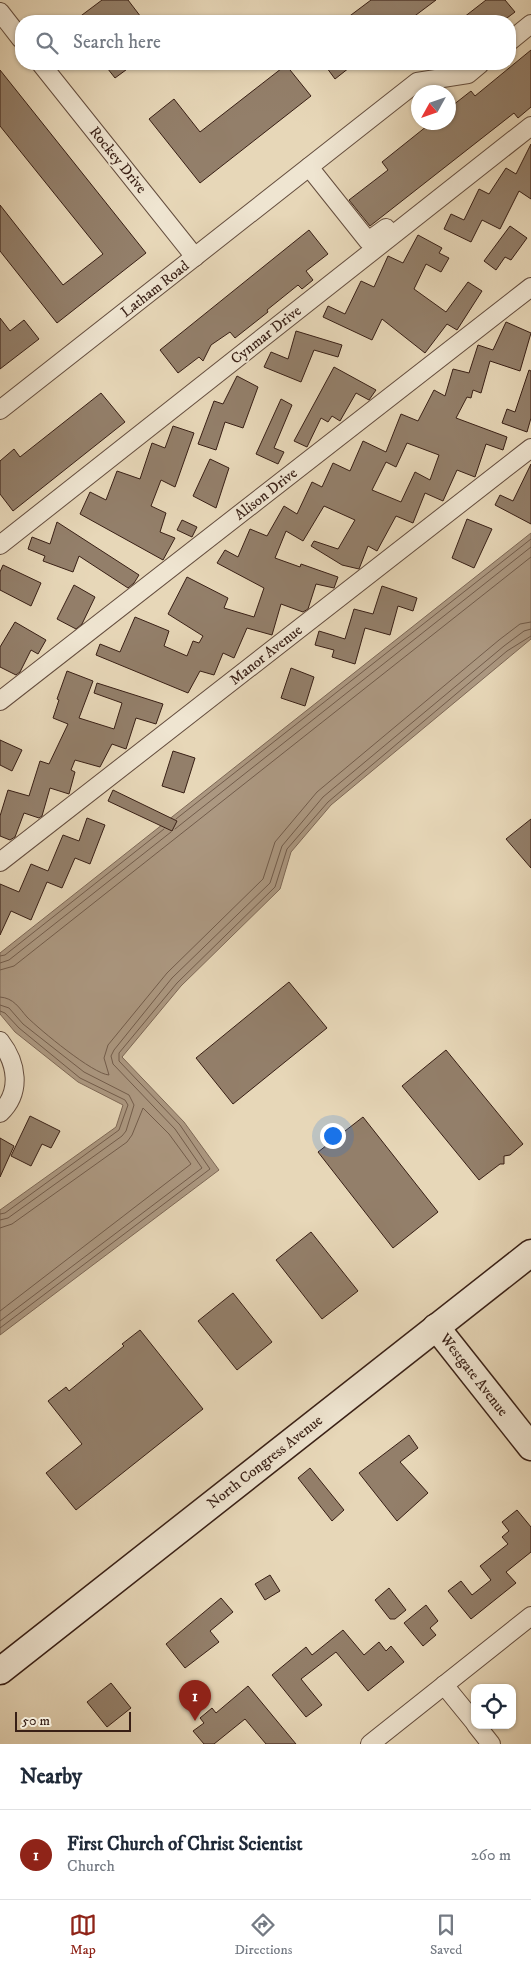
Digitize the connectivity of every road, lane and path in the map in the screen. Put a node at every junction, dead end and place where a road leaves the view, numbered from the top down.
1 (11, 0) edge
2 (0, 10) edge
3 (531, 24) edge
4 (15, 31) edge
5 (516, 36) edge
6 (46, 70) edge
7 (473, 70) edge
8 (531, 115) edge
9 (531, 126) edge
10 (309, 167) junction
11 (195, 257) junction
12 (531, 287) edge
13 (0, 410) edge
14 (531, 448) edge
15 (0, 544) edge
16 (0, 701) edge
17 (0, 862) edge
18 (0, 1041) edge
19 (0, 1114) edge
20 (531, 1253) edge
21 (436, 1327) junction
22 (531, 1447) edge
23 (531, 1616) edge
24 (0, 1671) edge
25 (444, 1685) junction
26 (471, 1718) edge
27 (480, 1729) edge
28 (370, 1744) edge
29 (491, 1744) edge

1 - 2 street
2 - 4 street
3 - 5 street
6 - 11 street, Rockey Drive
7 - 10 street, Latham Road
8 - 10 street
9 - 15 street, Cynmar Drive
10 - 11 street, Latham Road
11 - 13 street, Latham Road
12 - 16 street, Alison Drive
14 - 17 street, Manor Avenue
18 - 19 street
20 - 21 street, North Congress Avenue
21 - 22 street, Westgate Avenue
21 - 24 street, North Congress Avenue
23 - 25 street
25 - 26 street
25 - 28 street
27 - 29 street

